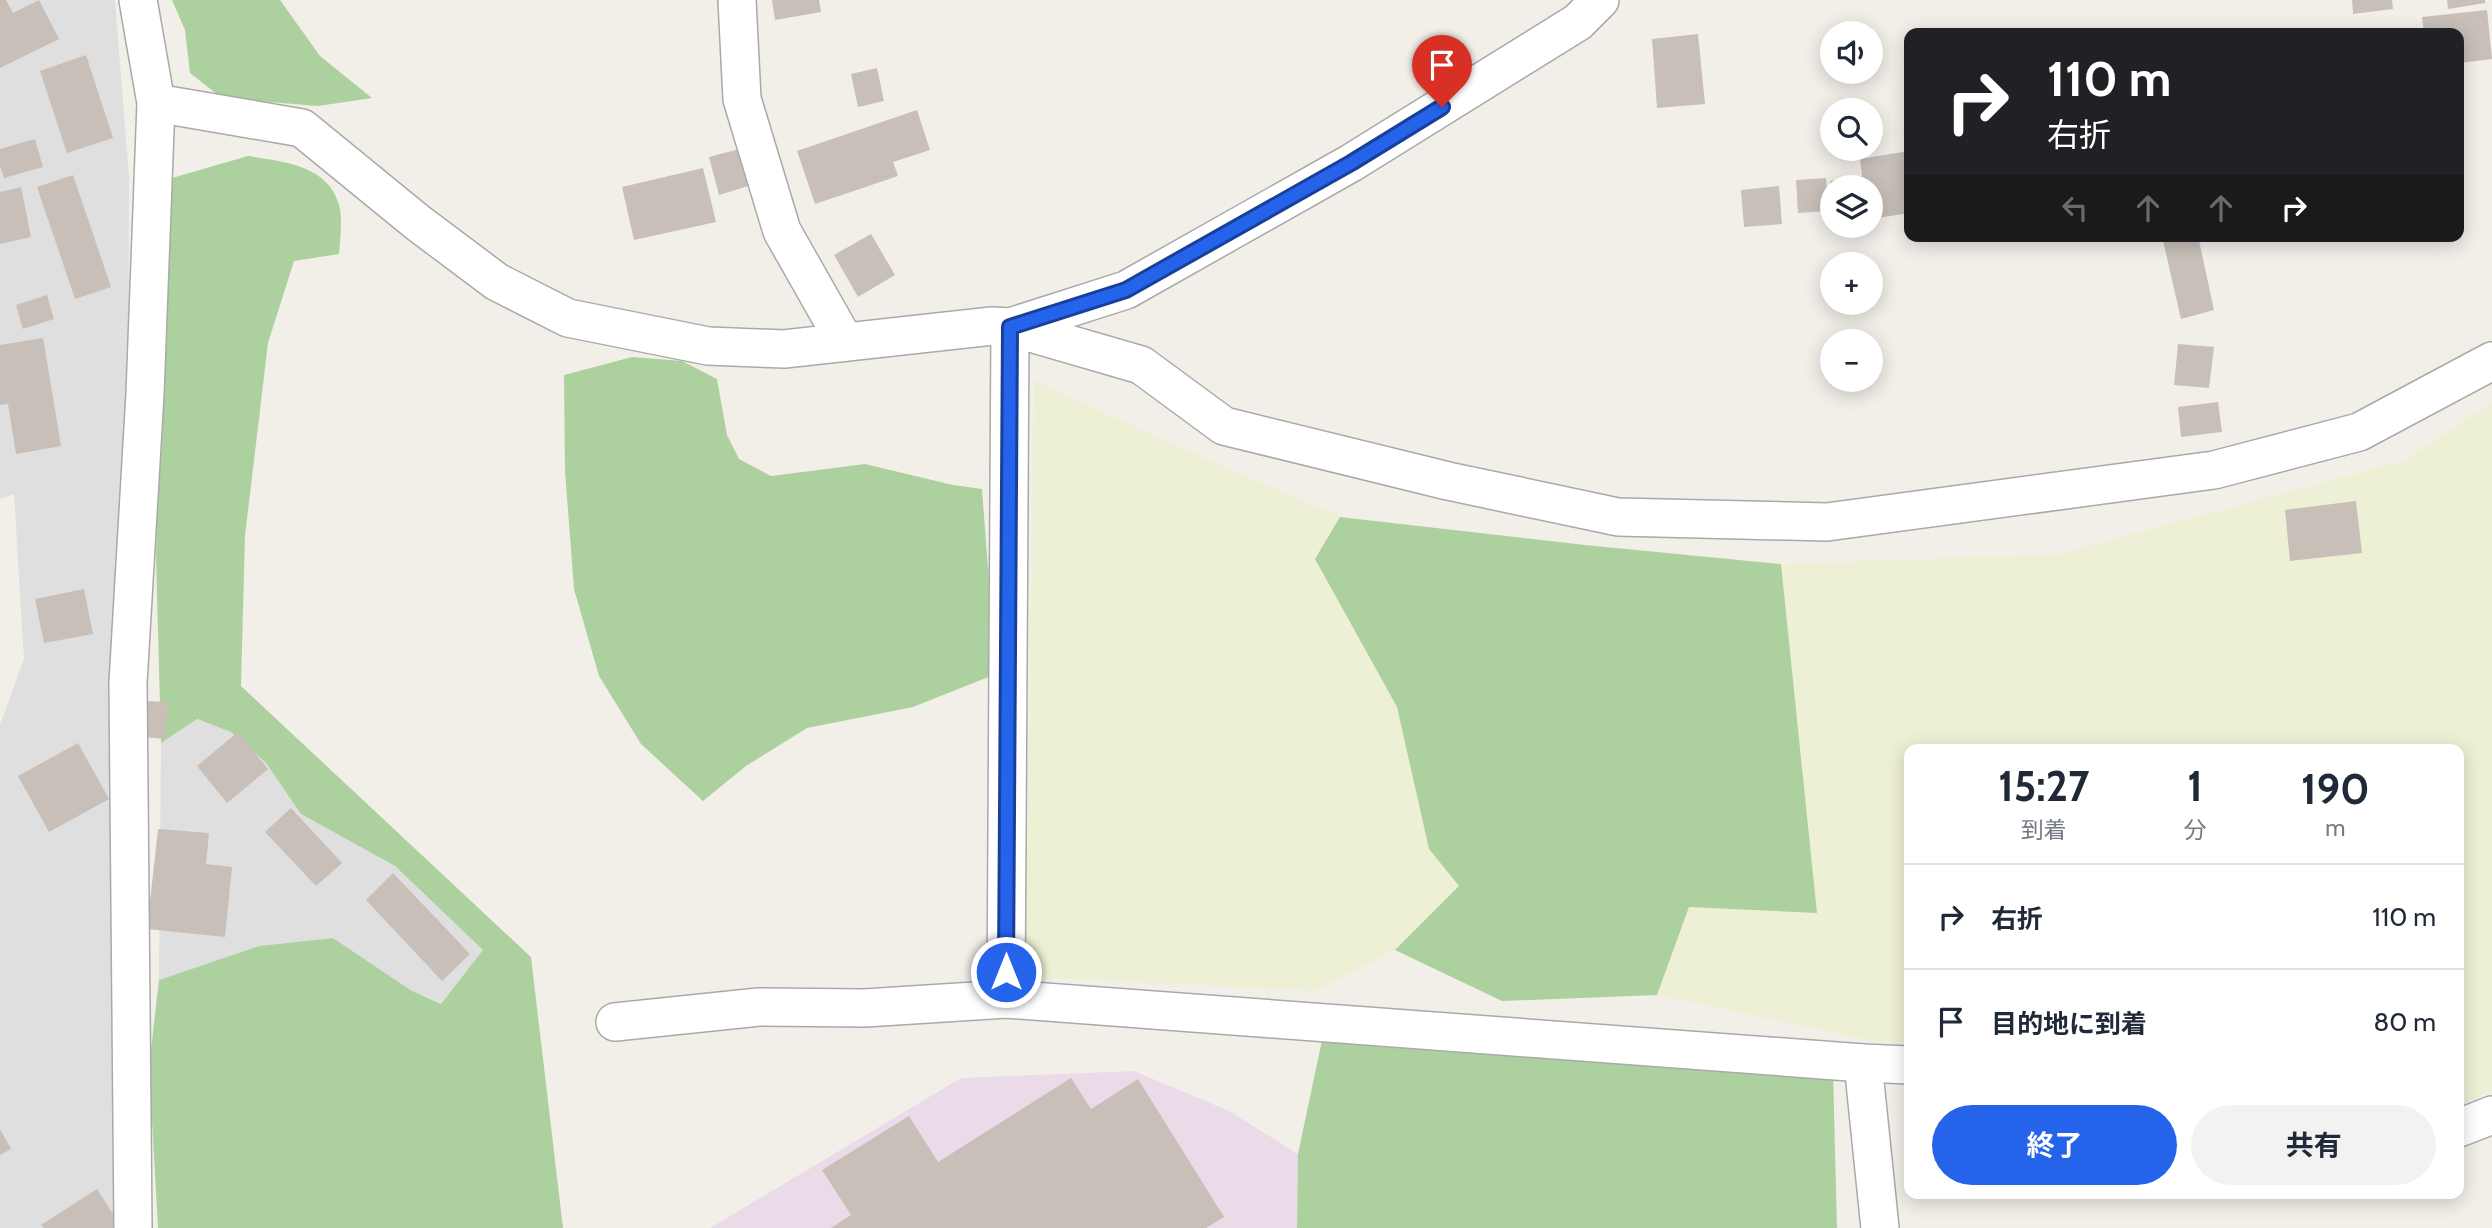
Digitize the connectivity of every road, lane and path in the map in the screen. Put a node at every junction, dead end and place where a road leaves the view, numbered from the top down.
1 (138, 0) edge
2 (737, 0) edge
3 (1600, 0) edge
4 (156, 103) junction
5 (1010, 327) junction
6 (845, 342) junction
7 (2492, 361) edge
8 (1006, 999) junction
9 (615, 1022) dead end
10 (1863, 1063) junction
11 (1904, 1065) edge
12 (2492, 1115) edge
13 (2464, 1126) edge
14 (133, 1228) edge
15 (1880, 1228) edge

1 - 4 street
2 - 6 street
3 - 5 street
4 - 6 street
4 - 14 street
5 - 6 street
5 - 7 street
5 - 8 street
8 - 9 street
8 - 10 street
10 - 11 street
10 - 15 street
12 - 13 street

